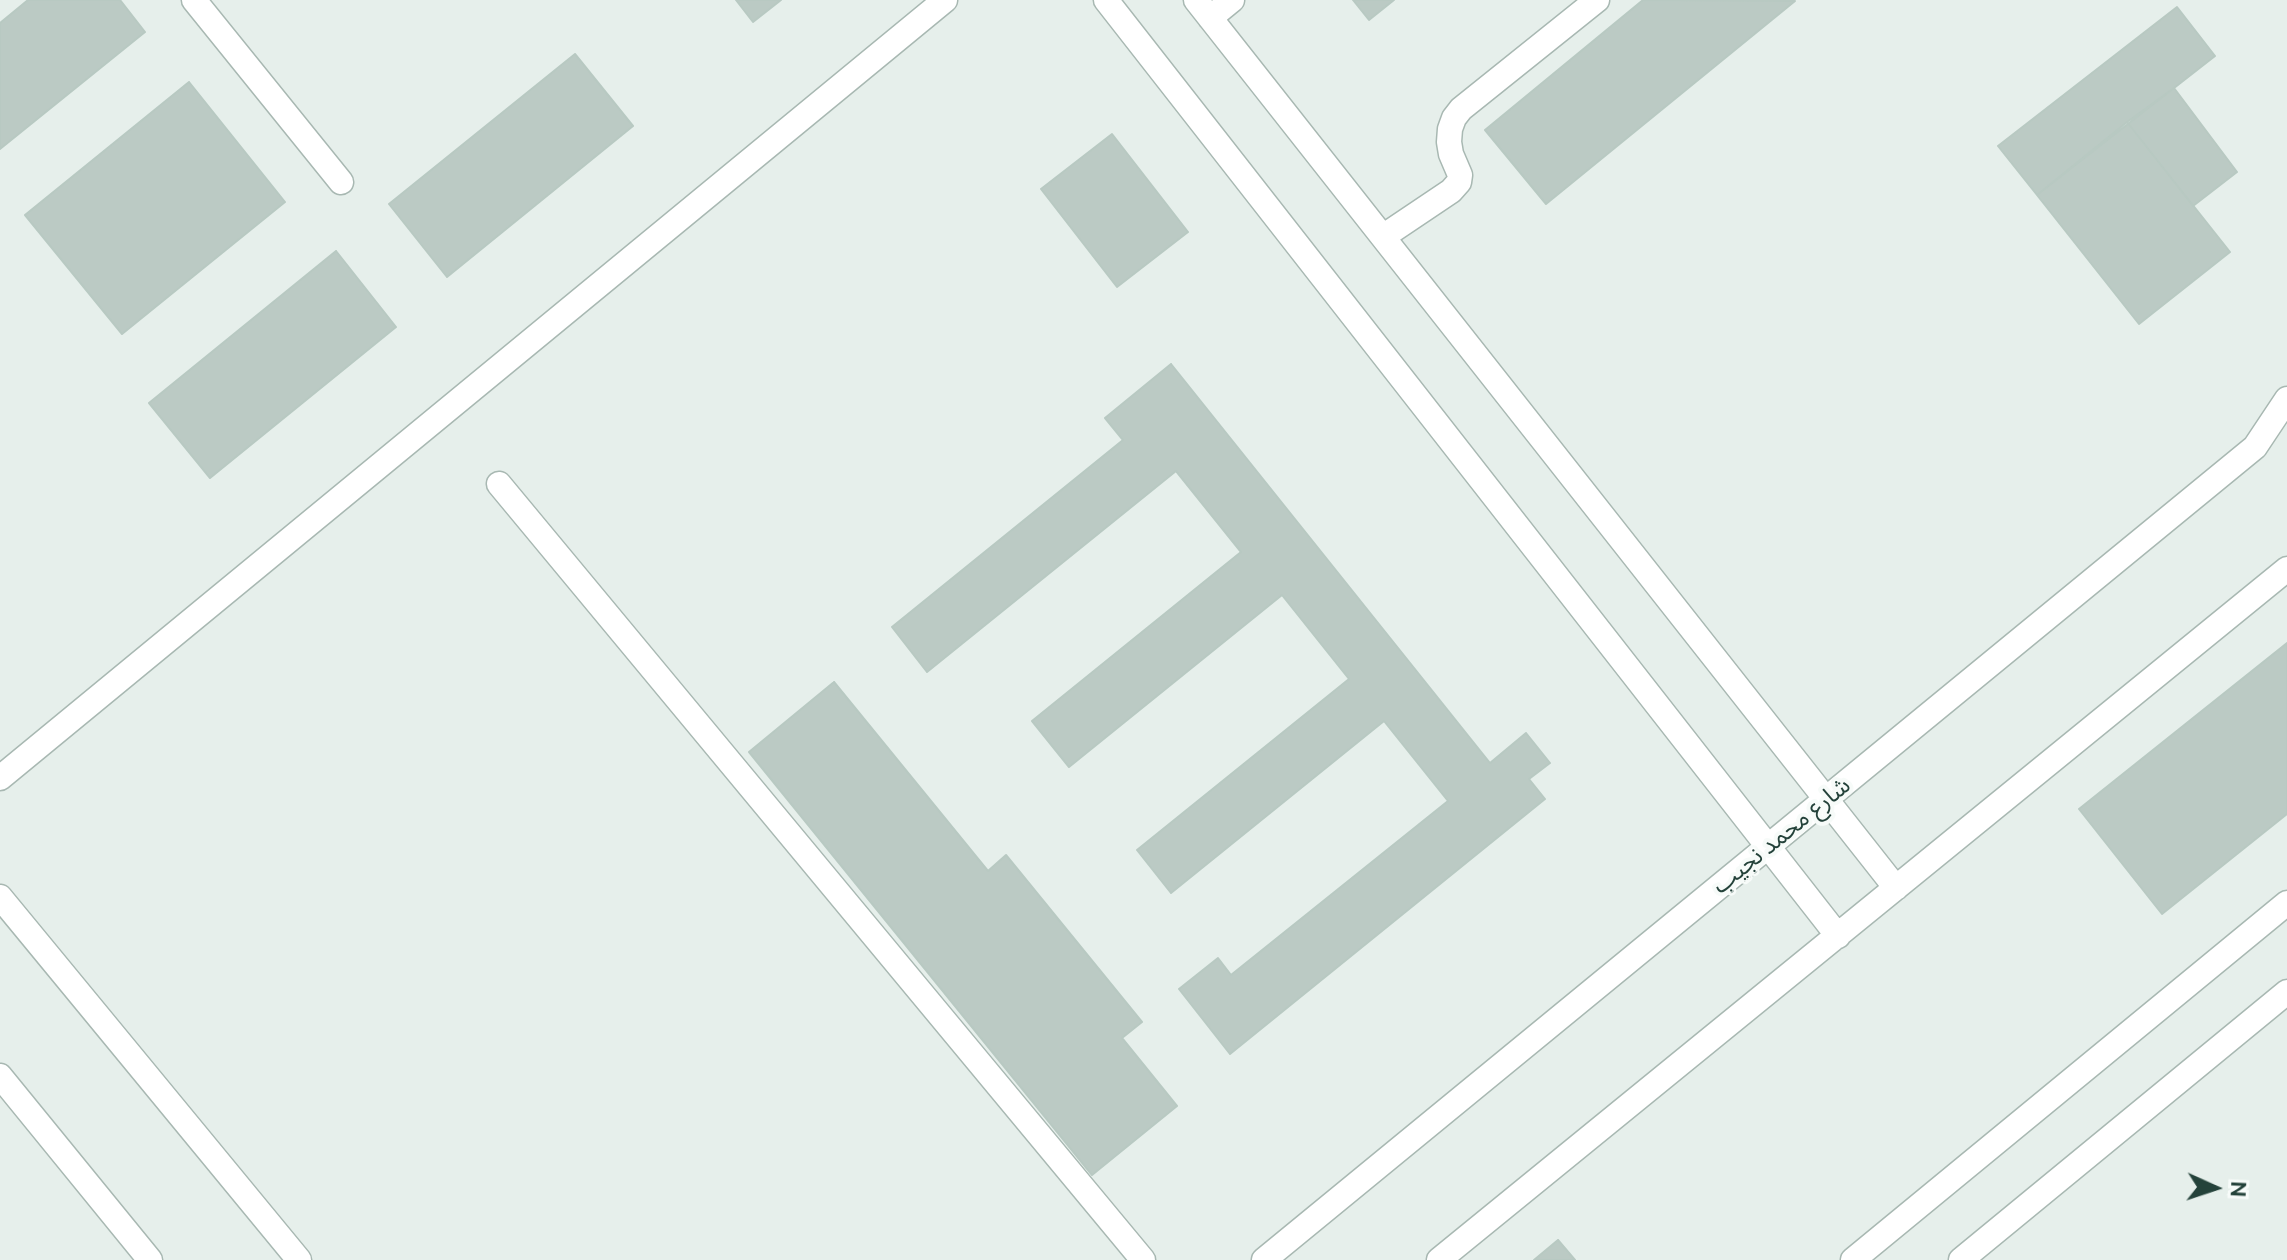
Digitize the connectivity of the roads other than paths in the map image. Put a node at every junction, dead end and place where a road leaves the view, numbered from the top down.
1 (194, 0) edge
2 (945, 0) edge
3 (1106, 0) edge
4 (1232, 0) edge
5 (1597, 0) edge
6 (1203, 9) edge
7 (341, 182) dead end
8 (1384, 236) junction
9 (2287, 399) edge
10 (499, 484) dead end
11 (2287, 569) edge
12 (0, 778) edge
13 (1826, 799) junction
14 (1768, 846) junction
15 (1896, 888) junction
16 (0, 897) edge
17 (2287, 903) edge
18 (1838, 936) junction
19 (2287, 992) edge
20 (0, 1076) edge
21 (150, 1260) edge
22 (299, 1260) edge
23 (1143, 1260) edge
24 (1264, 1260) edge
25 (1439, 1260) edge
26 (1853, 1260) edge
27 (1961, 1260) edge

1 - 7 street
2 - 12 street
3 - 14 street
4 - 6 street
5 - 8 street
6 - 8 street
8 - 13 street
9 - 13 street, شارع محمد نجيب
10 - 23 street
11 - 15 street
13 - 14 street, شارع محمد نجيب
13 - 15 street
14 - 18 street
14 - 24 street, شارع محمد نجيب
15 - 18 street
16 - 22 street
17 - 26 street
18 - 25 street
19 - 27 street
20 - 21 street

